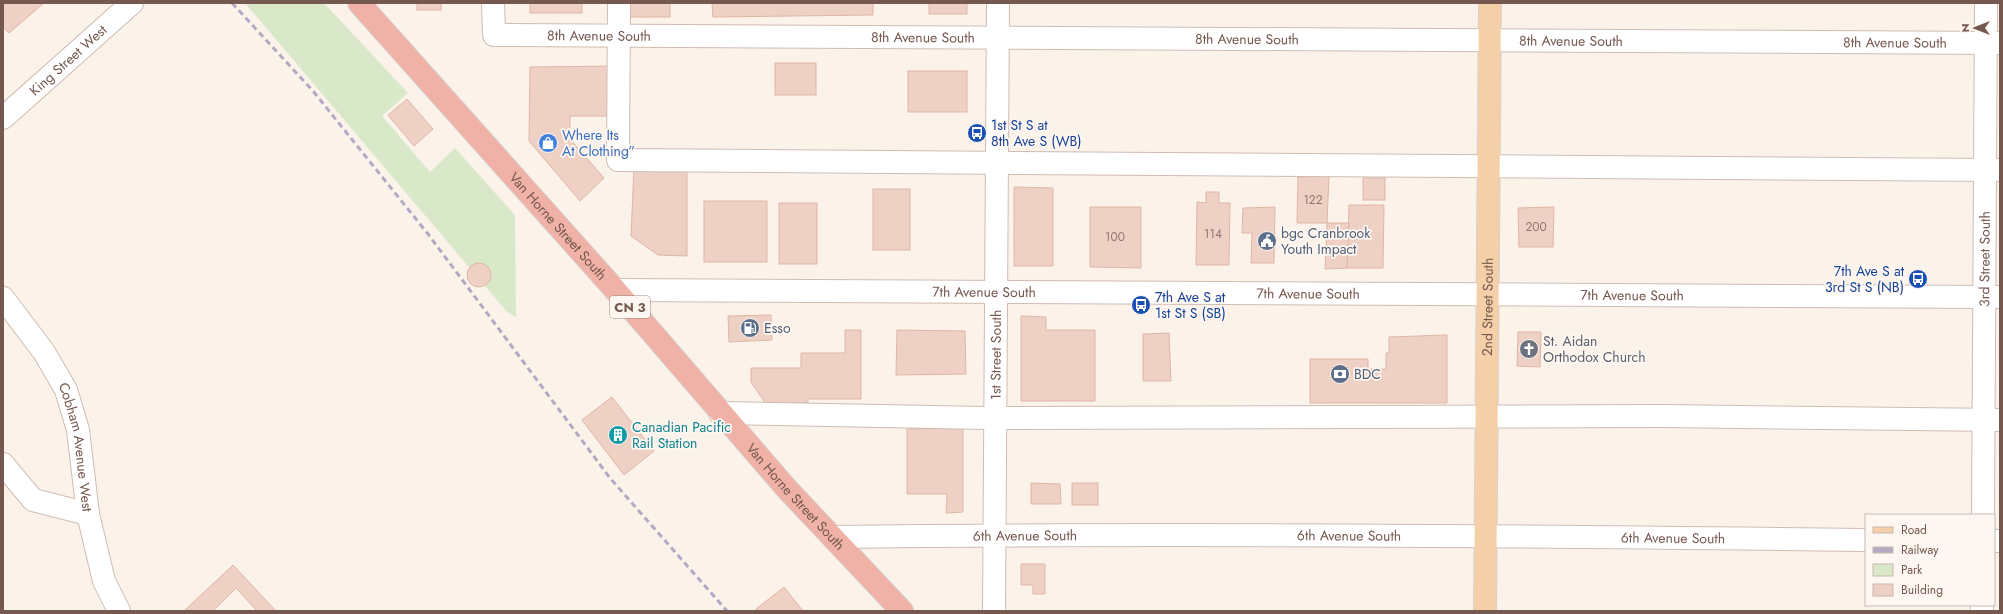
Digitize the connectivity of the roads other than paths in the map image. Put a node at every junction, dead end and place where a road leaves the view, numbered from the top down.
1 (132, 3) edge
2 (358, 3) edge
3 (493, 3) edge
4 (619, 3) edge
5 (998, 3) edge
6 (1490, 3) edge
7 (1986, 3) edge
8 (619, 36) junction
9 (997, 38) junction
10 (1489, 41) junction
11 (1993, 43) edge
12 (3, 118) edge
13 (997, 164) junction
14 (1488, 167) junction
15 (1993, 170) edge
16 (615, 290) junction
17 (996, 292) junction
18 (1487, 294) junction
19 (1992, 297) edge
20 (3, 298) edge
21 (720, 413) junction
22 (1487, 416) junction
23 (995, 418) junction
24 (1992, 420) edge
25 (3, 464) edge
26 (88, 514) junction
27 (1983, 514) edge
28 (994, 534) junction
29 (1486, 535) junction
30 (833, 537) junction
31 (1865, 540) edge
32 (119, 611) edge
33 (902, 611) edge
34 (994, 611) edge
35 (1485, 611) edge

1 - 12 street, King Street West
2 - 16 highway, Van Horne Street South / CN 3
3 - 8 street, 8th Avenue South
4 - 8 street
5 - 9 street, 1st Street South
6 - 10 main road, 2nd Street South
7 - 11 street, 3rd Street South
8 - 9 street, 8th Avenue South
8 - 13 street
9 - 10 street, 8th Avenue South
9 - 13 street, 1st Street South
10 - 11 street, 8th Avenue South
10 - 14 main road, 2nd Street South
11 - 15 street, 3rd Street South
13 - 14 street
13 - 17 street, 1st Street South
14 - 15 street
14 - 18 main road, 2nd Street South
15 - 19 street, 3rd Street South
16 - 17 street, 7th Avenue South
16 - 21 highway, Van Horne Street South / CN 3
17 - 18 street, 7th Avenue South
17 - 23 street, 1st Street South
18 - 19 street, 7th Avenue South
18 - 22 main road, 2nd Street South
19 - 24 street, 3rd Street South
20 - 26 street, Cobham Avenue West
21 - 23 street
21 - 30 highway, Van Horne Street South / CN 3
22 - 23 street
22 - 24 street
22 - 29 main road, 2nd Street South
23 - 28 street, 1st Street South
24 - 27 street, 3rd Street South
25 - 26 street
26 - 32 street, Cobham Avenue West
28 - 29 street, 6th Avenue South
28 - 30 street, 6th Avenue South
28 - 34 street, 1st Street South
29 - 31 street, 6th Avenue South
29 - 35 main road, 2nd Street South
30 - 33 highway, Van Horne Street South / CN 3

